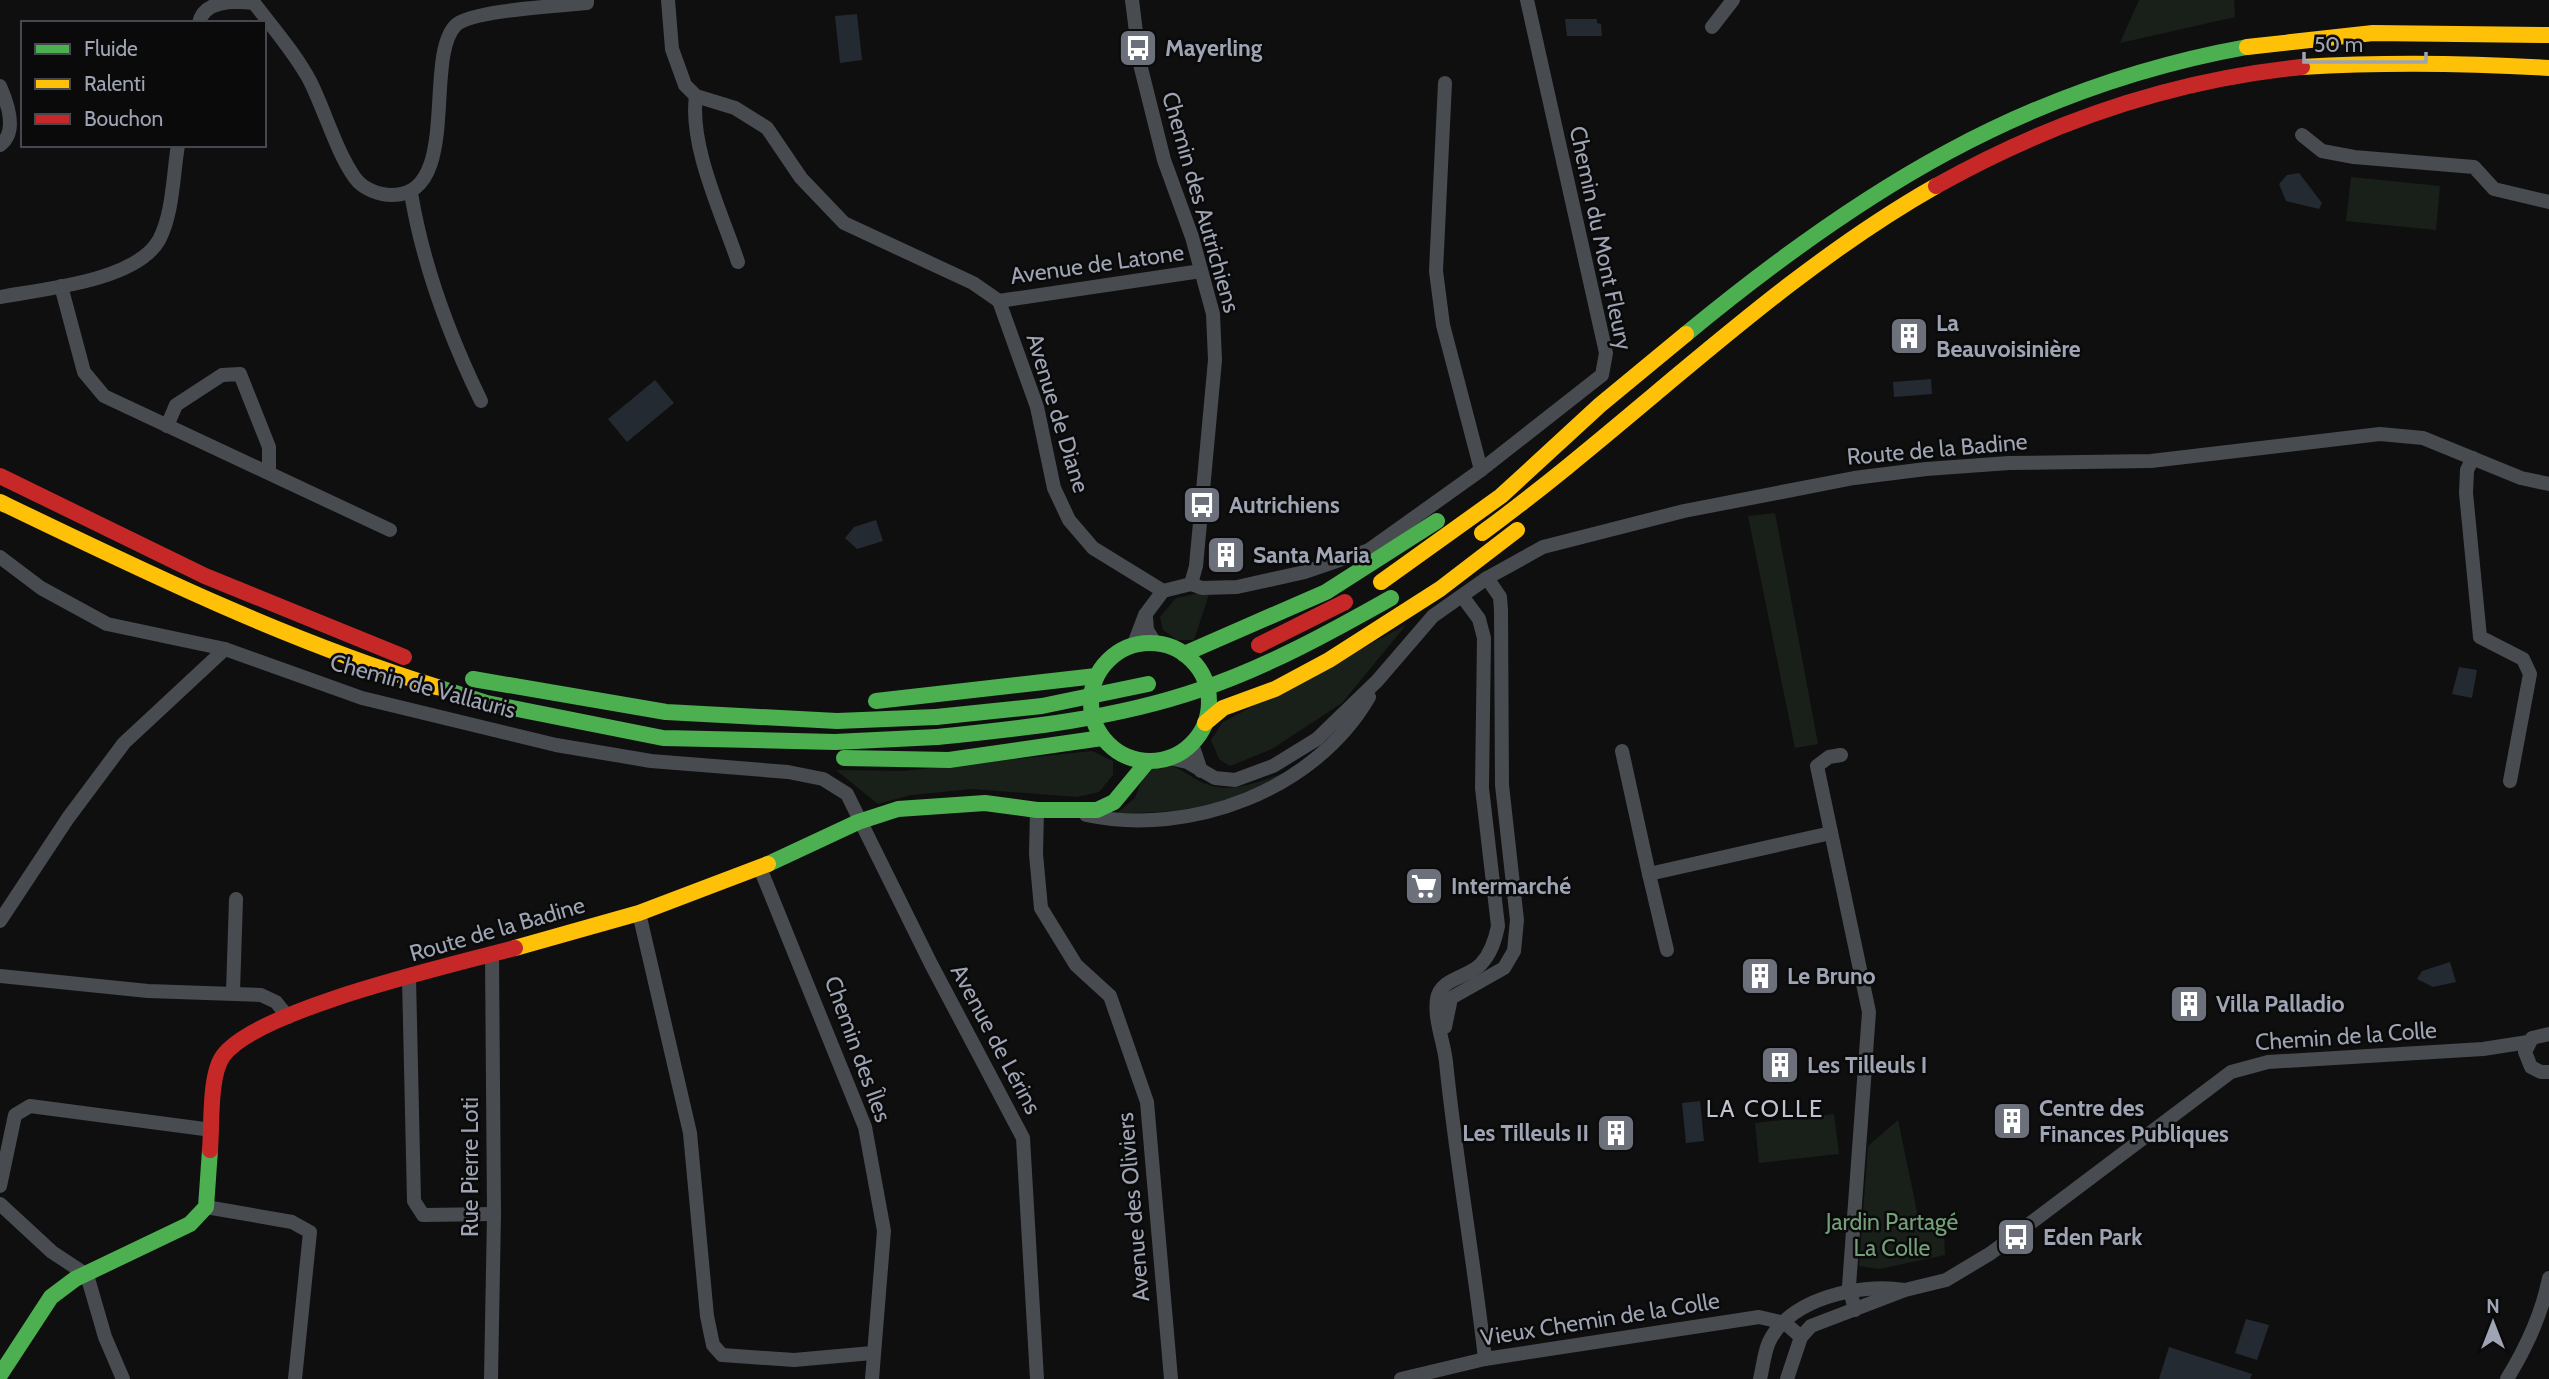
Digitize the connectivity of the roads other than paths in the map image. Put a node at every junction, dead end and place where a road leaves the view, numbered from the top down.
1 (668, 0) edge
2 (1132, 0) edge
3 (1527, 0) edge
4 (1733, 0) edge
5 (587, 2) edge
6 (199, 21) edge
7 (1712, 27) dead end
8 (2549, 35) edge
9 (2549, 68) edge
10 (1445, 83) dead end
11 (0, 86) edge
12 (696, 96) junction
13 (2302, 135) dead end
14 (0, 145) edge
15 (178, 147) edge
16 (411, 193) junction
17 (2549, 202) edge
18 (738, 261) dead end
19 (1201, 271) junction
20 (61, 286) junction
21 (0, 297) edge
22 (999, 301) junction
23 (1612, 394) junction
24 (481, 401) dead end
25 (1637, 413) junction
26 (167, 426) junction
27 (2473, 458) junction
28 (1481, 470) junction
29 (269, 471) junction
30 (0, 476) edge
31 (2549, 484) edge
32 (0, 502) edge
33 (1550, 502) dead end
34 (1532, 518) dead end
35 (390, 530) dead end
36 (1470, 542) dead end
37 (0, 557) edge
38 (1488, 578) junction
39 (1191, 584) junction
40 (1163, 591) junction
41 (1397, 594) dead end
42 (1461, 596) junction
43 (1145, 615) junction
44 (1155, 643) junction
45 (1134, 645) junction
46 (225, 649) junction
47 (1184, 653) junction
48 (1240, 653) dead end
49 (415, 661) dead end
50 (1216, 663) dead end
51 (452, 673) dead end
52 (1096, 676) junction
53 (1377, 681) junction
54 (860, 702) dead end
55 (833, 704) dead end
56 (666, 712) junction
57 (1205, 723) junction
58 (663, 738) junction
59 (1102, 738) junction
60 (1192, 744) junction
61 (1622, 751) dead end
62 (1841, 755) dead end
63 (1125, 756) junction
64 (1168, 758) junction
65 (1148, 761) junction
66 (1201, 771) junction
67 (2510, 781) dead end
68 (1126, 783) junction
69 (1502, 785) junction
70 (1482, 788) junction
71 (1037, 810) junction
72 (1071, 811) junction
73 (858, 822) junction
74 (1831, 833) junction
75 (760, 868) junction
76 (1649, 874) junction
77 (236, 899) dead end
78 (639, 913) junction
79 (0, 921) edge
80 (1667, 950) dead end
81 (492, 955) junction
82 (0, 976) edge
83 (409, 977) junction
84 (233, 992) junction
85 (288, 1017) junction
86 (2549, 1034) edge
87 (2528, 1042) junction
88 (1444, 1046) junction
89 (2505, 1050) junction
90 (2528, 1062) junction
91 (2546, 1075) edge
92 (212, 1130) junction
93 (0, 1186) edge
94 (0, 1204) edge
95 (206, 1207) junction
96 (494, 1214) junction
97 (87, 1275) junction
98 (2549, 1279) edge
99 (1905, 1290) junction
100 (1850, 1293) junction
101 (2547, 1300) edge
102 (1854, 1310) junction
103 (1785, 1323) junction
104 (1801, 1337) junction
105 (872, 1353) junction
106 (1485, 1359) junction
107 (0, 1375) edge
108 (123, 1379) edge
109 (295, 1379) edge
110 (491, 1379) edge
111 (872, 1379) edge
112 (1037, 1379) edge
113 (1171, 1379) edge
114 (1401, 1379) edge
115 (1760, 1379) edge
116 (1787, 1379) edge
117 (2507, 1379) edge

1 - 12 street
2 - 19 street, Chemin des Autrichiens
3 - 28 street, Chemin du Mont Fleury
4 - 7 street
5 - 16 street
6 - 16 street
8 - 23 main road
9 - 25 main road
10 - 28 street
11 - 14 street
12 - 18 street
12 - 22 street
13 - 17 street
15 - 20 street
16 - 24 street
19 - 22 street, Avenue de Latone
19 - 39 street, Chemin des Autrichiens
20 - 21 street
20 - 26 street
22 - 40 street, Avenue de Diane
23 - 47 main road
23 - 48 main road, bridge
25 - 33 main road
25 - 36 main road
26 - 29 street
26 - 29 street
27 - 31 street, Route de la Badine
27 - 38 street, Route de la Badine
27 - 67 street
28 - 39 street
29 - 35 street
30 - 49 main road
32 - 58 main road
34 - 57 main road
37 - 46 street, Chemin de Vallauris
38 - 42 street, Route de la Badine
38 - 69 street
39 - 40 street
40 - 43 street
41 - 58 main road, bridge
42 - 53 street, Route de la Badine
42 - 70 street
43 - 44 street
43 - 45 street
44 - 45 main road
44 - 47 main road
45 - 52 main road
46 - 73 street, Chemin de Vallauris
46 - 79 street
47 - 57 main road
50 - 56 main road, bridge
51 - 56 main road
52 - 54 main road
52 - 59 main road
53 - 66 street, Route de la Badine
53 - 72 street, Route de la Badine
55 - 56 main road
57 - 60 main road
58 - 59 main road
59 - 63 main road
60 - 64 main road
60 - 66 street
61 - 76 street
62 - 74 street
63 - 65 main road
63 - 68 main road
64 - 65 main road
64 - 66 street, Route de la Badine
65 - 68 main road, Route de la Badine
68 - 72 main road, Route de la Badine
69 - 70 street
69 - 88 street
70 - 88 street
71 - 72 main road, Route de la Badine
71 - 73 main road, Route de la Badine
71 - 113 street, Avenue des Oliviers
73 - 75 main road, Route de la Badine
73 - 112 street, Avenue de Lérins
74 - 76 street
74 - 100 street
75 - 78 main road, Route de la Badine
75 - 105 street, Chemin des Îles
76 - 80 street
77 - 84 street
78 - 81 main road, Route de la Badine
78 - 105 street
81 - 83 main road, Route de la Badine
81 - 96 street, Rue Pierre Loti
82 - 84 street
83 - 85 main road, Route de la Badine
83 - 96 street
84 - 85 street
85 - 92 main road, Route de la Badine
86 - 87 street, Chemin de la Colle
87 - 89 street, Chemin de la Colle
87 - 90 street
88 - 106 street
89 - 90 street, Chemin de la Colle
89 - 99 street, Chemin de la Colle
90 - 91 street, Chemin de la Colle
92 - 93 street
92 - 95 main road, Route de la Badine
94 - 97 street
95 - 97 main road
95 - 109 street
96 - 110 street, Rue Pierre Loti
97 - 107 main road
97 - 108 street
98 - 101 street
99 - 100 street, Chemin de la Colle
99 - 102 street, Chemin de la Colle
100 - 102 street
100 - 103 street, Chemin de la Colle
101 - 117 street
102 - 104 street, Chemin de la Colle
103 - 104 street
103 - 106 street, Vieux Chemin de la Colle
103 - 115 street, Chemin de la Colle
104 - 116 street
105 - 111 street, Chemin des Îles
106 - 114 street, Vieux Chemin de la Colle

